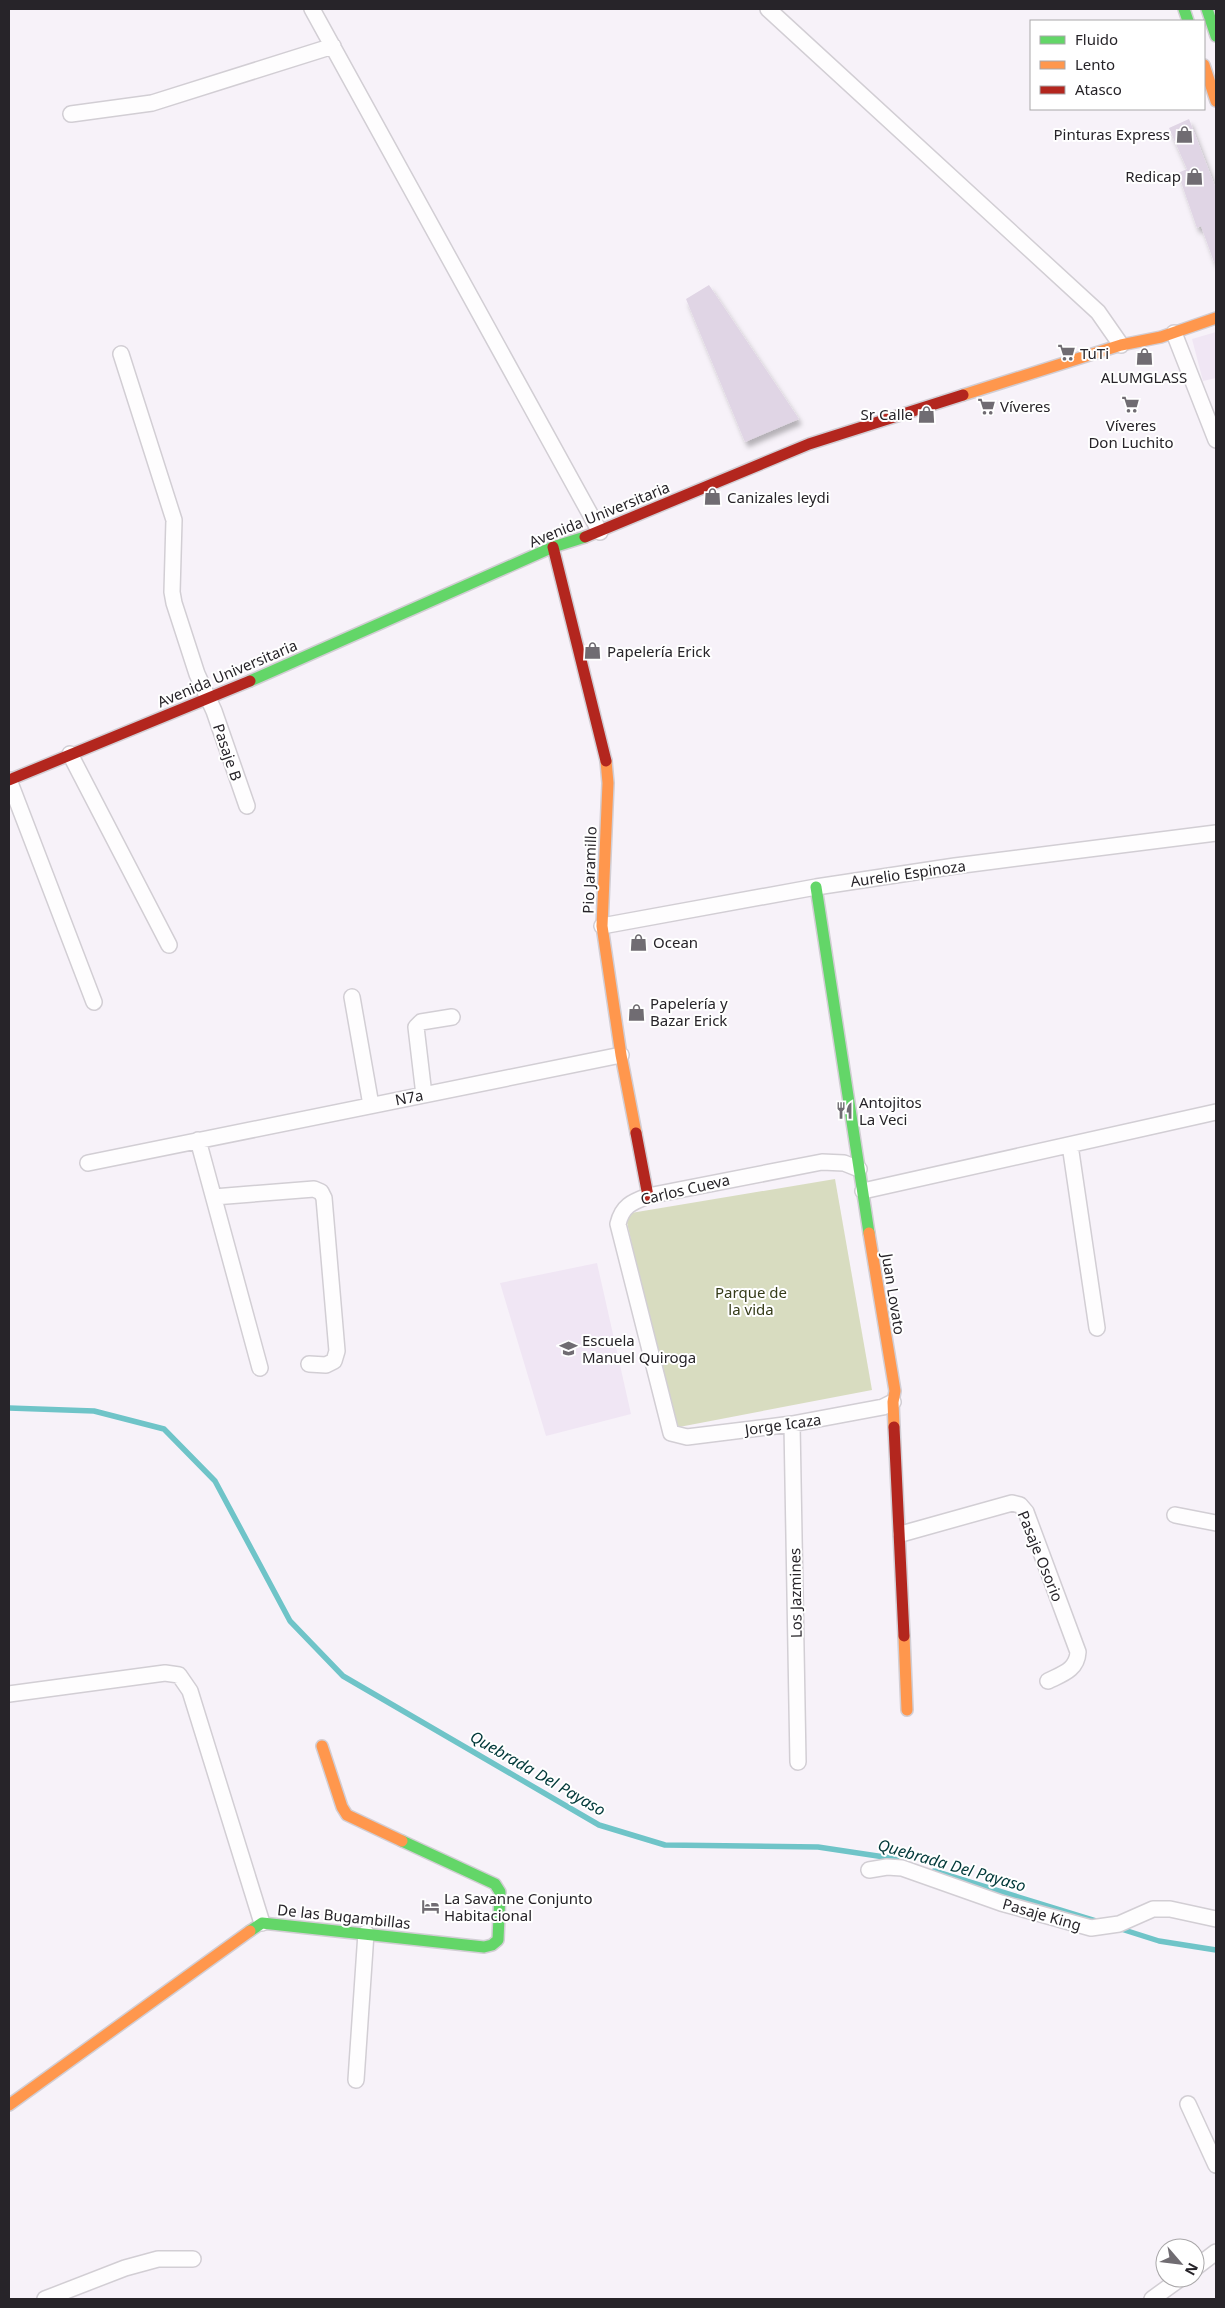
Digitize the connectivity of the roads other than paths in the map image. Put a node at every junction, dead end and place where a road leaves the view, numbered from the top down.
1 (312, 9) edge
2 (768, 9) edge
3 (1207, 9) edge
4 (1216, 36) edge
5 (333, 46) junction
6 (1205, 68) edge
7 (1216, 101) edge
8 (71, 114) dead end
9 (1216, 318) edge
10 (1174, 333) junction
11 (1120, 345) junction
12 (121, 354) dead end
13 (1216, 440) edge
14 (600, 532) junction
15 (552, 547) junction
16 (208, 699) junction
17 (70, 754) junction
18 (9, 780) edge
19 (247, 806) dead end
20 (1216, 833) edge
21 (816, 887) junction
22 (602, 926) junction
23 (169, 945) dead end
24 (352, 997) dead end
25 (94, 1002) dead end
26 (452, 1017) dead end
27 (621, 1055) junction
28 (424, 1094) junction
29 (371, 1105) junction
30 (1216, 1112) edge
31 (198, 1140) junction
32 (1070, 1145) junction
33 (88, 1163) dead end
34 (859, 1169) junction
35 (863, 1191) junction
36 (648, 1196) junction
37 (214, 1197) junction
38 (1097, 1328) dead end
39 (309, 1364) dead end
40 (260, 1368) dead end
41 (893, 1402) junction
42 (792, 1424) junction
43 (671, 1433) joint
44 (1175, 1514) dead end
45 (1216, 1523) edge
46 (901, 1534) junction
47 (1048, 1681) dead end
48 (9, 1694) edge
49 (907, 1710) dead end
50 (322, 1746) dead end
51 (798, 1762) dead end
52 (869, 1870) dead end
53 (1216, 1919) edge
54 (262, 1922) junction
55 (366, 1933) junction
56 (356, 2080) dead end
57 (1188, 2104) dead end
58 (9, 2105) edge
59 (1216, 2165) edge
60 (1216, 2252) edge
61 (193, 2259) dead end
62 (1205, 2260) edge
63 (1167, 2288) edge
64 (44, 2299) edge
65 (1152, 2299) edge

1 - 5 street
2 - 11 street
3 - 4 street
5 - 8 street
5 - 14 street
6 - 7 street
9 - 10 street, Avenida Universitaria
10 - 11 street, Avenida Universitaria
10 - 13 street
11 - 14 street, Avenida Universitaria
12 - 16 street, Pasaje B
14 - 15 street, Avenida Universitaria
15 - 16 street, Avenida Universitaria
15 - 22 street, Pio Jaramillo
16 - 17 street, Avenida Universitaria
16 - 19 street, Pasaje B
17 - 18 street, Avenida Universitaria
17 - 23 street
18 - 25 street
20 - 21 street, Aurelio Espinoza
21 - 22 street, Aurelio Espinoza
21 - 34 street, Juan Lovato
22 - 27 street, Pio Jaramillo
24 - 29 street
26 - 28 street
27 - 28 street, N7a
27 - 36 street, Pio Jaramillo
28 - 29 street, N7a
29 - 31 street, N7a
30 - 32 street
31 - 33 street, N7a
31 - 37 street
32 - 35 street
32 - 38 street
34 - 35 street, Juan Lovato
34 - 36 street, Carlos Cueva
35 - 41 street, Juan Lovato
36 - 43 street, Carlos Cueva
37 - 39 street
37 - 40 street
41 - 42 street, Jorge Icaza
41 - 46 street, Juan Lovato
42 - 43 street, Jorge Icaza
42 - 51 street, Los Jazmines
44 - 45 street
46 - 47 street, Pasaje Osorio
46 - 49 street, Juan Lovato
48 - 54 street
50 - 55 street, De las Bugambillas
52 - 53 street, Pasaje King
54 - 55 street, De las Bugambillas
54 - 58 street, De las Bugambillas
55 - 56 street
57 - 59 street
60 - 62 street
61 - 64 street
63 - 65 street

